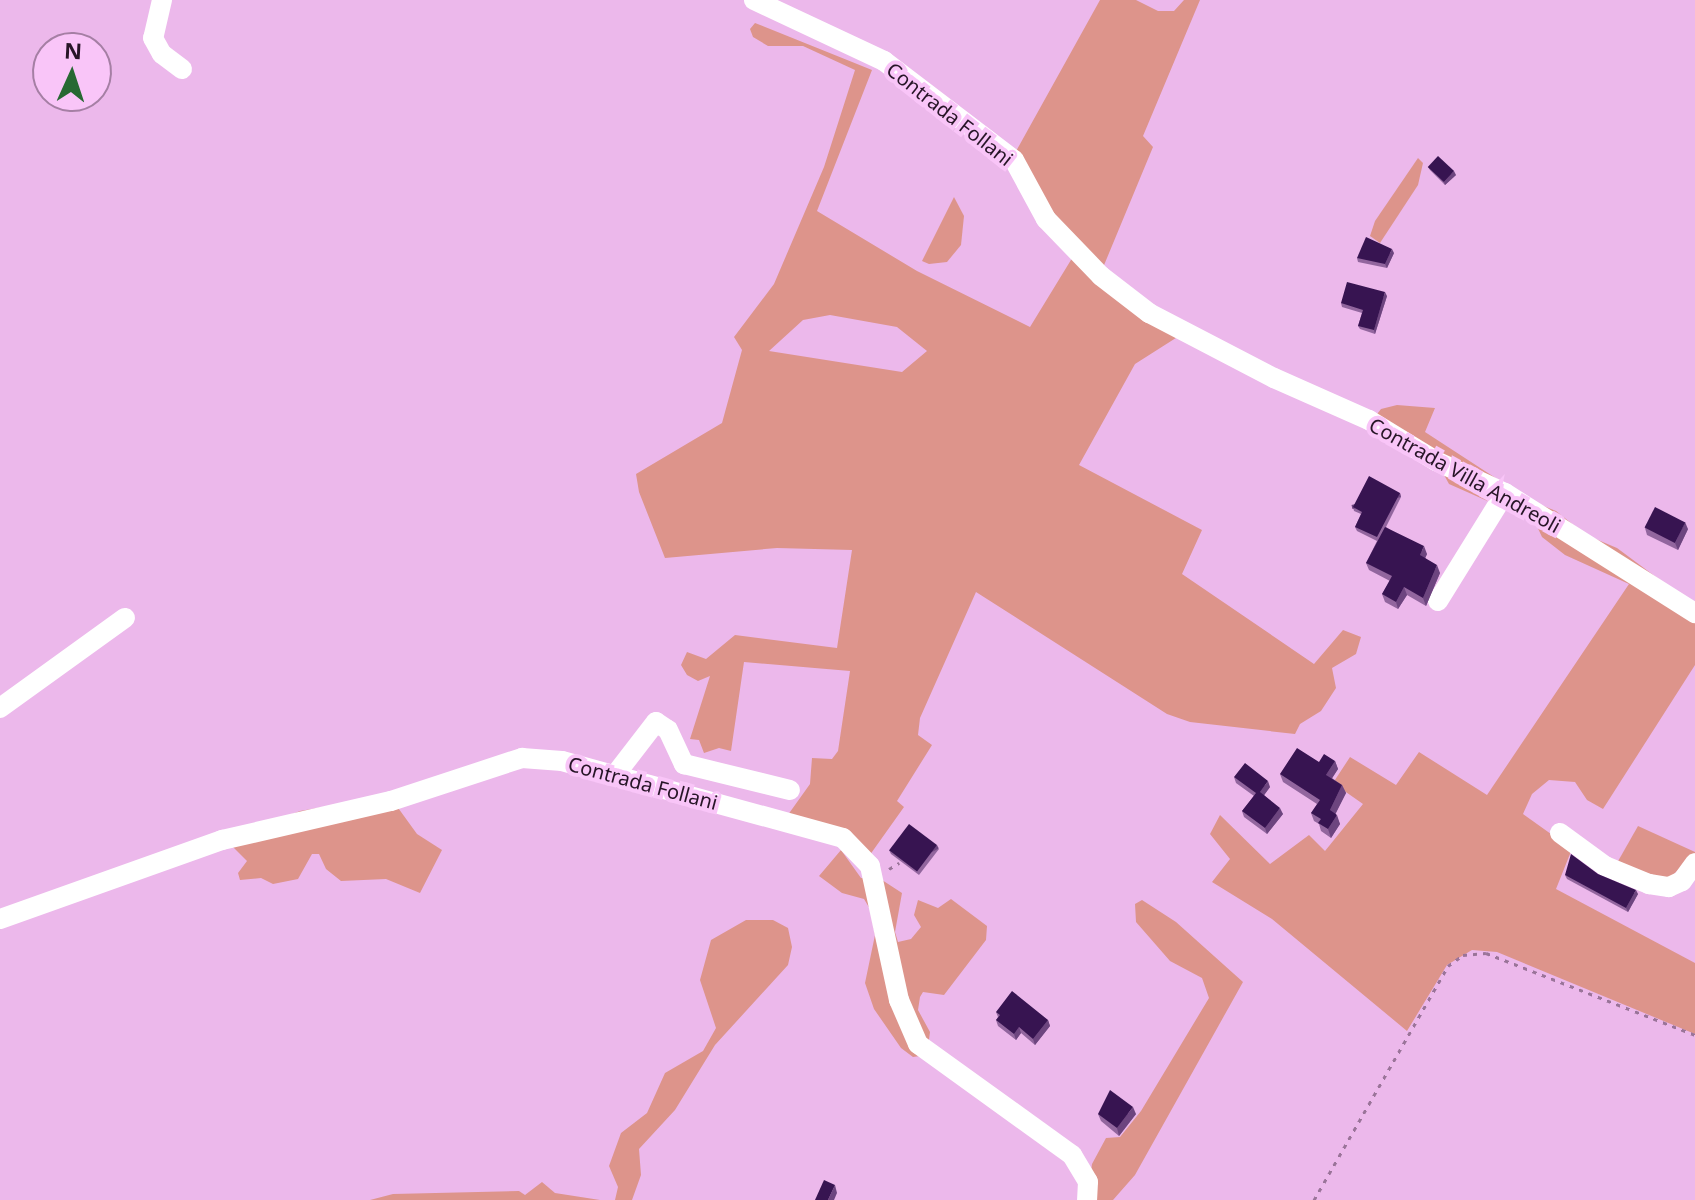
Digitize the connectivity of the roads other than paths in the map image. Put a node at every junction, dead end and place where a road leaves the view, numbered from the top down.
1 (162, 0) edge
2 (754, 0) edge
3 (182, 69) dead end
4 (1226, 354) joint
5 (1505, 493) junction
6 (1438, 601) dead end
7 (1695, 613) edge
8 (125, 618) dead end
9 (0, 708) edge
10 (615, 775) junction
11 (790, 790) dead end
12 (1560, 833) dead end
13 (1695, 863) edge
14 (0, 919) edge
15 (1087, 1200) edge

1 - 3 street
2 - 4 street, Contrada Follani
4 - 5 street, Contrada Villa Andreoli
5 - 6 street
5 - 7 street, Contrada Villa Andreoli
8 - 9 street
10 - 11 street
10 - 14 street, Contrada Follani
10 - 15 street, Contrada Follani
12 - 13 street

